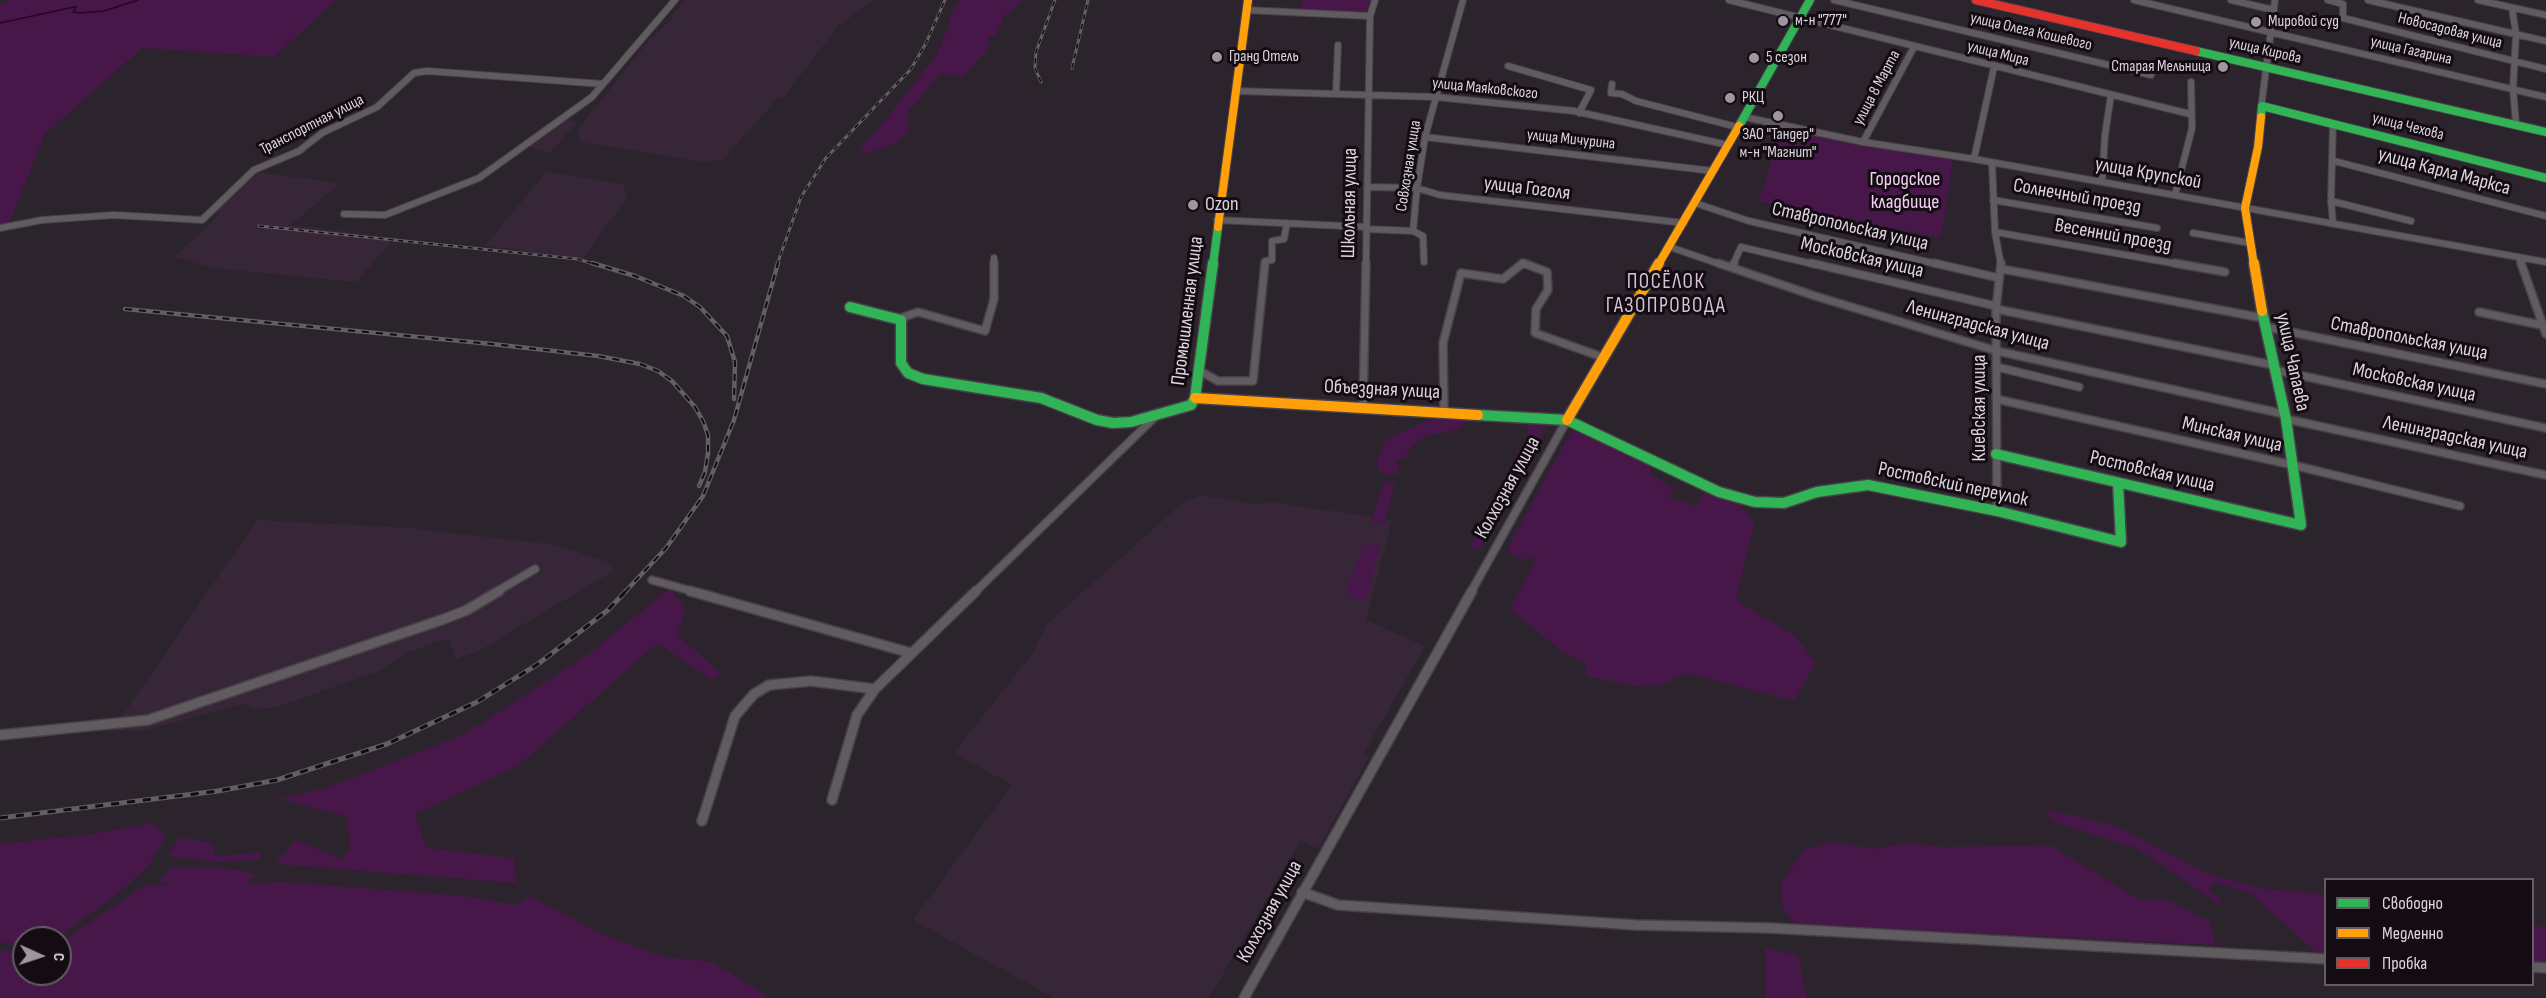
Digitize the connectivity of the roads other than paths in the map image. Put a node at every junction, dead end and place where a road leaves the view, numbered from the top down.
1 (675, 0) edge
2 (1375, 0) edge
3 (1462, 0) edge
4 (1729, 0) edge
5 (1810, 0) edge
6 (1834, 0) edge
7 (1976, 0) edge
8 (2029, 0) edge
9 (2134, 0) edge
10 (2231, 0) edge
11 (2275, 0) edge
12 (2328, 0) edge
13 (2368, 0) edge
14 (2478, 0) edge
15 (1247, 5) edge
16 (2512, 8) junction
17 (2274, 10) junction
18 (2022, 11) junction
19 (1370, 15) junction
20 (2546, 15) edge
21 (1801, 17) junction
22 (2270, 32) junction
23 (2516, 34) junction
24 (2546, 41) edge
25 (1338, 45) dead end
26 (1914, 47) junction
27 (2516, 62) junction
28 (1508, 66) dead end
29 (2265, 66) junction
30 (1994, 67) junction
31 (2546, 69) edge
32 (2151, 75) dead end
33 (2191, 82) dead end
34 (603, 84) junction
35 (1612, 84) dead end
36 (2513, 89) junction
37 (1236, 91) junction
38 (1336, 94) junction
39 (1369, 95) junction
40 (2111, 95) junction
41 (1436, 97) junction
42 (2546, 97) edge
43 (2262, 107) junction
44 (1579, 113) junction
45 (2190, 114) junction
46 (1744, 117) junction
47 (2333, 124) junction
48 (2516, 124) junction
49 (1737, 127) junction
50 (2546, 132) edge
51 (1425, 137) junction
52 (1863, 142) junction
53 (1728, 145) junction
54 (1974, 159) junction
55 (2334, 160) junction
56 (1992, 163) junction
57 (1713, 171) junction
58 (2546, 178) edge
59 (2102, 182) junction
60 (1367, 187) junction
61 (1417, 188) junction
62 (2175, 195) junction
63 (1993, 200) junction
64 (2331, 201) junction
65 (1695, 203) junction
66 (2244, 208) junction
67 (344, 214) dead end
68 (2546, 216) edge
69 (1217, 220) junction
70 (2411, 221) dead end
71 (1287, 223) junction
72 (2333, 223) junction
73 (1684, 224) junction
74 (0, 228) edge
75 (1366, 228) junction
76 (2157, 228) dead end
77 (1413, 231) junction
78 (1995, 232) junction
79 (2193, 233) dead end
80 (2250, 243) junction
81 (1670, 247) junction
82 (2519, 257) junction
83 (994, 258) dead end
84 (1425, 262) dead end
85 (2546, 262) edge
86 (1732, 267) junction
87 (2002, 268) junction
88 (2225, 272) dead end
89 (1999, 278) junction
90 (850, 308) dead end
91 (1996, 308) junction
92 (2479, 312) dead end
93 (898, 319) junction
94 (2264, 322) junction
95 (2541, 325) junction
96 (2546, 334) edge
97 (1997, 351) junction
98 (1605, 358) junction
99 (1997, 367) junction
100 (2274, 367) junction
101 (1198, 370) junction
102 (2546, 384) edge
103 (2079, 387) dead end
104 (1195, 398) junction
105 (1996, 399) junction
106 (1362, 408) junction
107 (1444, 411) junction
108 (1157, 416) junction
109 (2285, 416) junction
110 (1567, 420) junction
111 (2546, 428) edge
112 (1995, 454) junction
113 (2293, 465) junction
114 (2546, 475) edge
115 (2118, 483) junction
116 (2460, 506) dead end
117 (1997, 511) junction
118 (2301, 525) joint
119 (535, 569) dead end
120 (652, 580) dead end
121 (910, 653) junction
122 (875, 689) junction
123 (0, 735) edge
124 (832, 800) dead end
125 (702, 820) dead end
126 (1302, 892) junction
127 (2324, 959) edge
128 (1244, 998) edge

1 - 34 street
2 - 19 street, Школьная улица
3 - 41 street, Совхозная улица
4 - 21 street, улица Мира
5 - 21 street, Колхозная улица
6 - 32 street, улица Олега Кошевого
7 - 18 street, улица Кирова
8 - 18 street
9 - 22 street, улица Гагарина
10 - 17 street
11 - 17 street
12 - 27 street, Новосадовая улица
13 - 23 street
14 - 16 street
15 - 19 street
15 - 37 street, Промышленная улица
16 - 20 street
16 - 23 street
17 - 22 street
18 - 29 street, улица Кирова
19 - 39 street, Школьная улица
21 - 26 street, улица Мира
21 - 46 street, Колхозная улица
22 - 29 street
22 - 36 street, улица Гагарина
23 - 24 street
23 - 27 street
25 - 38 street
26 - 30 street, улица Мира
26 - 52 street, улица 8 Марта
27 - 31 street, Новосадовая улица
27 - 36 street
28 - 44 street
29 - 43 street
29 - 48 street, улица Кирова
30 - 40 street, улица Мира
30 - 54 street
33 - 45 street
34 - 67 street
34 - 74 street, Транспортная улица
35 - 49 street
36 - 42 street, улица Гагарина
36 - 48 street
37 - 38 street, улица Маяковского
37 - 69 street, Промышленная улица
38 - 39 street, улица Маяковского
39 - 41 street, улица Маяковского
39 - 60 street, Школьная улица
40 - 45 street, улица Мира
40 - 59 street
41 - 44 street, улица Маяковского
41 - 51 street, Совхозная улица
43 - 47 street, улица Чехова
43 - 66 street
44 - 53 street, улица Маяковского
45 - 62 street
46 - 49 street, Колхозная улица
46 - 52 street, улица Крупской
47 - 55 street
47 - 58 street, улица Чехова
48 - 50 street, улица Кирова
49 - 53 street, Колхозная улица
51 - 57 street, улица Мичурина
51 - 61 street, Совхозная улица
52 - 54 street, улица Крупской
53 - 57 street, Колхозная улица
54 - 56 street, улица Крупской
55 - 64 street
55 - 68 street, улица Карла Маркса
56 - 59 street, улица Крупской
56 - 63 street, Киевская улица
57 - 65 street, Колхозная улица
59 - 62 street, улица Крупской
60 - 61 street, улица Гоголя
60 - 75 street, Школьная улица
61 - 73 street, улица Гоголя
61 - 77 street, Совхозная улица
62 - 66 street, улица Крупской
63 - 76 street, Солнечный проезд
63 - 78 street, Киевская улица
64 - 70 street
64 - 72 street
65 - 73 street, Колхозная улица
65 - 89 street, Ставропольская улица
66 - 72 street, улица Крупской
66 - 80 street, улица Чапаева
69 - 71 street
69 - 101 street, Промышленная улица
71 - 75 street
71 - 101 street
72 - 82 street, улица Крупской
73 - 81 street, Колхозная улица
75 - 77 street
75 - 106 street, Школьная улица
77 - 84 street, Совхозная улица
78 - 87 street, Киевская улица
78 - 88 street, Весенний проезд
79 - 80 street
80 - 94 street, улица Чапаева
81 - 86 street, Ленинградская улица
81 - 98 street, Колхозная улица
82 - 85 street, улица Крупской
82 - 95 street
83 - 93 street
86 - 91 street, Московская улица
86 - 97 street, Ленинградская улица
87 - 89 street, Киевская улица
87 - 94 street, Ставропольская улица
89 - 91 street, Киевская улица
90 - 93 street
91 - 97 street, Киевская улица
91 - 100 street, Московская улица
92 - 95 street
93 - 108 street, Промышленная улица
94 - 100 street, улица Чапаева
94 - 102 street, Ставропольская улица
95 - 96 street
97 - 99 street, Киевская улица
97 - 109 street, Ленинградская улица
98 - 107 street
98 - 110 street, Колхозная улица
99 - 103 street
99 - 105 street, Киевская улица
100 - 109 street, улица Чапаева
100 - 111 street, Московская улица
101 - 104 street, Промышленная улица
104 - 106 street, Объездная улица
104 - 108 street, Промышленная улица
105 - 112 street, Киевская улица
105 - 113 street, Минская улица
106 - 107 street, Объездная улица
107 - 110 street, Объездная улица
108 - 121 street
109 - 113 street, улица Чапаева
109 - 114 street, Ленинградская улица
110 - 117 street, Ростовский переулок
110 - 126 street, Колхозная улица
112 - 115 street, Ростовская улица
112 - 117 street, Киевская улица
113 - 116 street, Минская улица
113 - 118 street, улица Чапаева
115 - 117 street, Ростовский переулок
115 - 118 street, Ростовская улица
119 - 123 street
120 - 121 street
121 - 122 street
122 - 124 street
122 - 125 street
126 - 127 street
126 - 128 street, Колхозная улица

